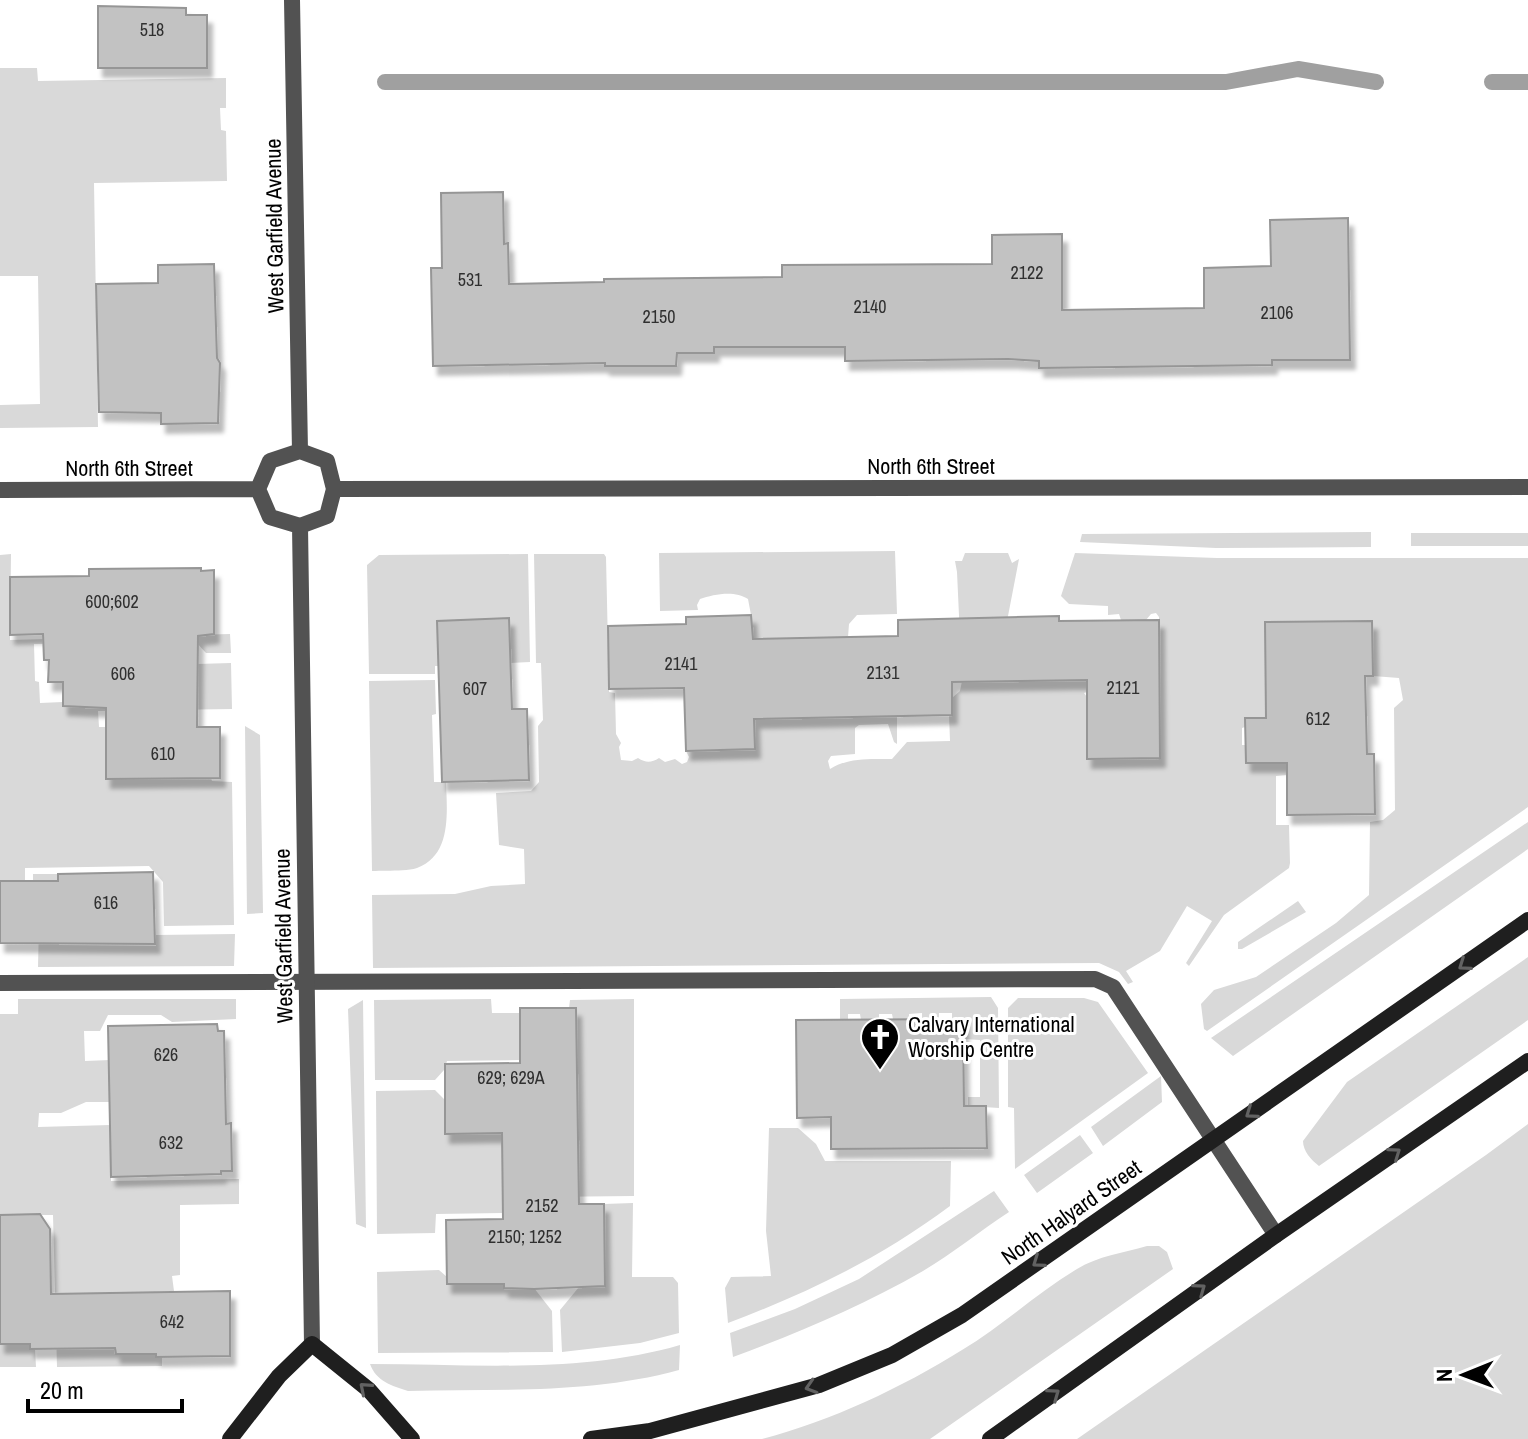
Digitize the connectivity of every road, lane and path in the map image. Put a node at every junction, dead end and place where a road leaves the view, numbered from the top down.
1 (292, 0) edge
2 (300, 451) junction
3 (1528, 487) edge
4 (258, 489) junction
5 (334, 489) junction
6 (0, 490) edge
7 (300, 526) junction
8 (1528, 920) edge
9 (0, 983) edge
10 (305, 983) junction
11 (1528, 1061) edge
12 (1215, 1138) junction
13 (1276, 1235) junction
14 (312, 1344) junction
15 (230, 1439) edge
16 (412, 1439) edge
17 (591, 1439) edge
18 (990, 1439) edge

1 - 2 street, West Garfield Avenue
2 - 4 street
2 - 5 street
3 - 5 street, North 6th Street
4 - 6 street, North 6th Street
4 - 7 street
5 - 7 street
7 - 10 street, West Garfield Avenue
8 -> 12 main road, North Halyard Street
9 - 10 street
10 - 12 street
10 - 14 street, West Garfield Avenue
13 -> 11 main road
12 - 13 street
12 -> 17 main road, North Halyard Street
18 -> 13 main road
14 - 15 main road
16 -> 14 main road

